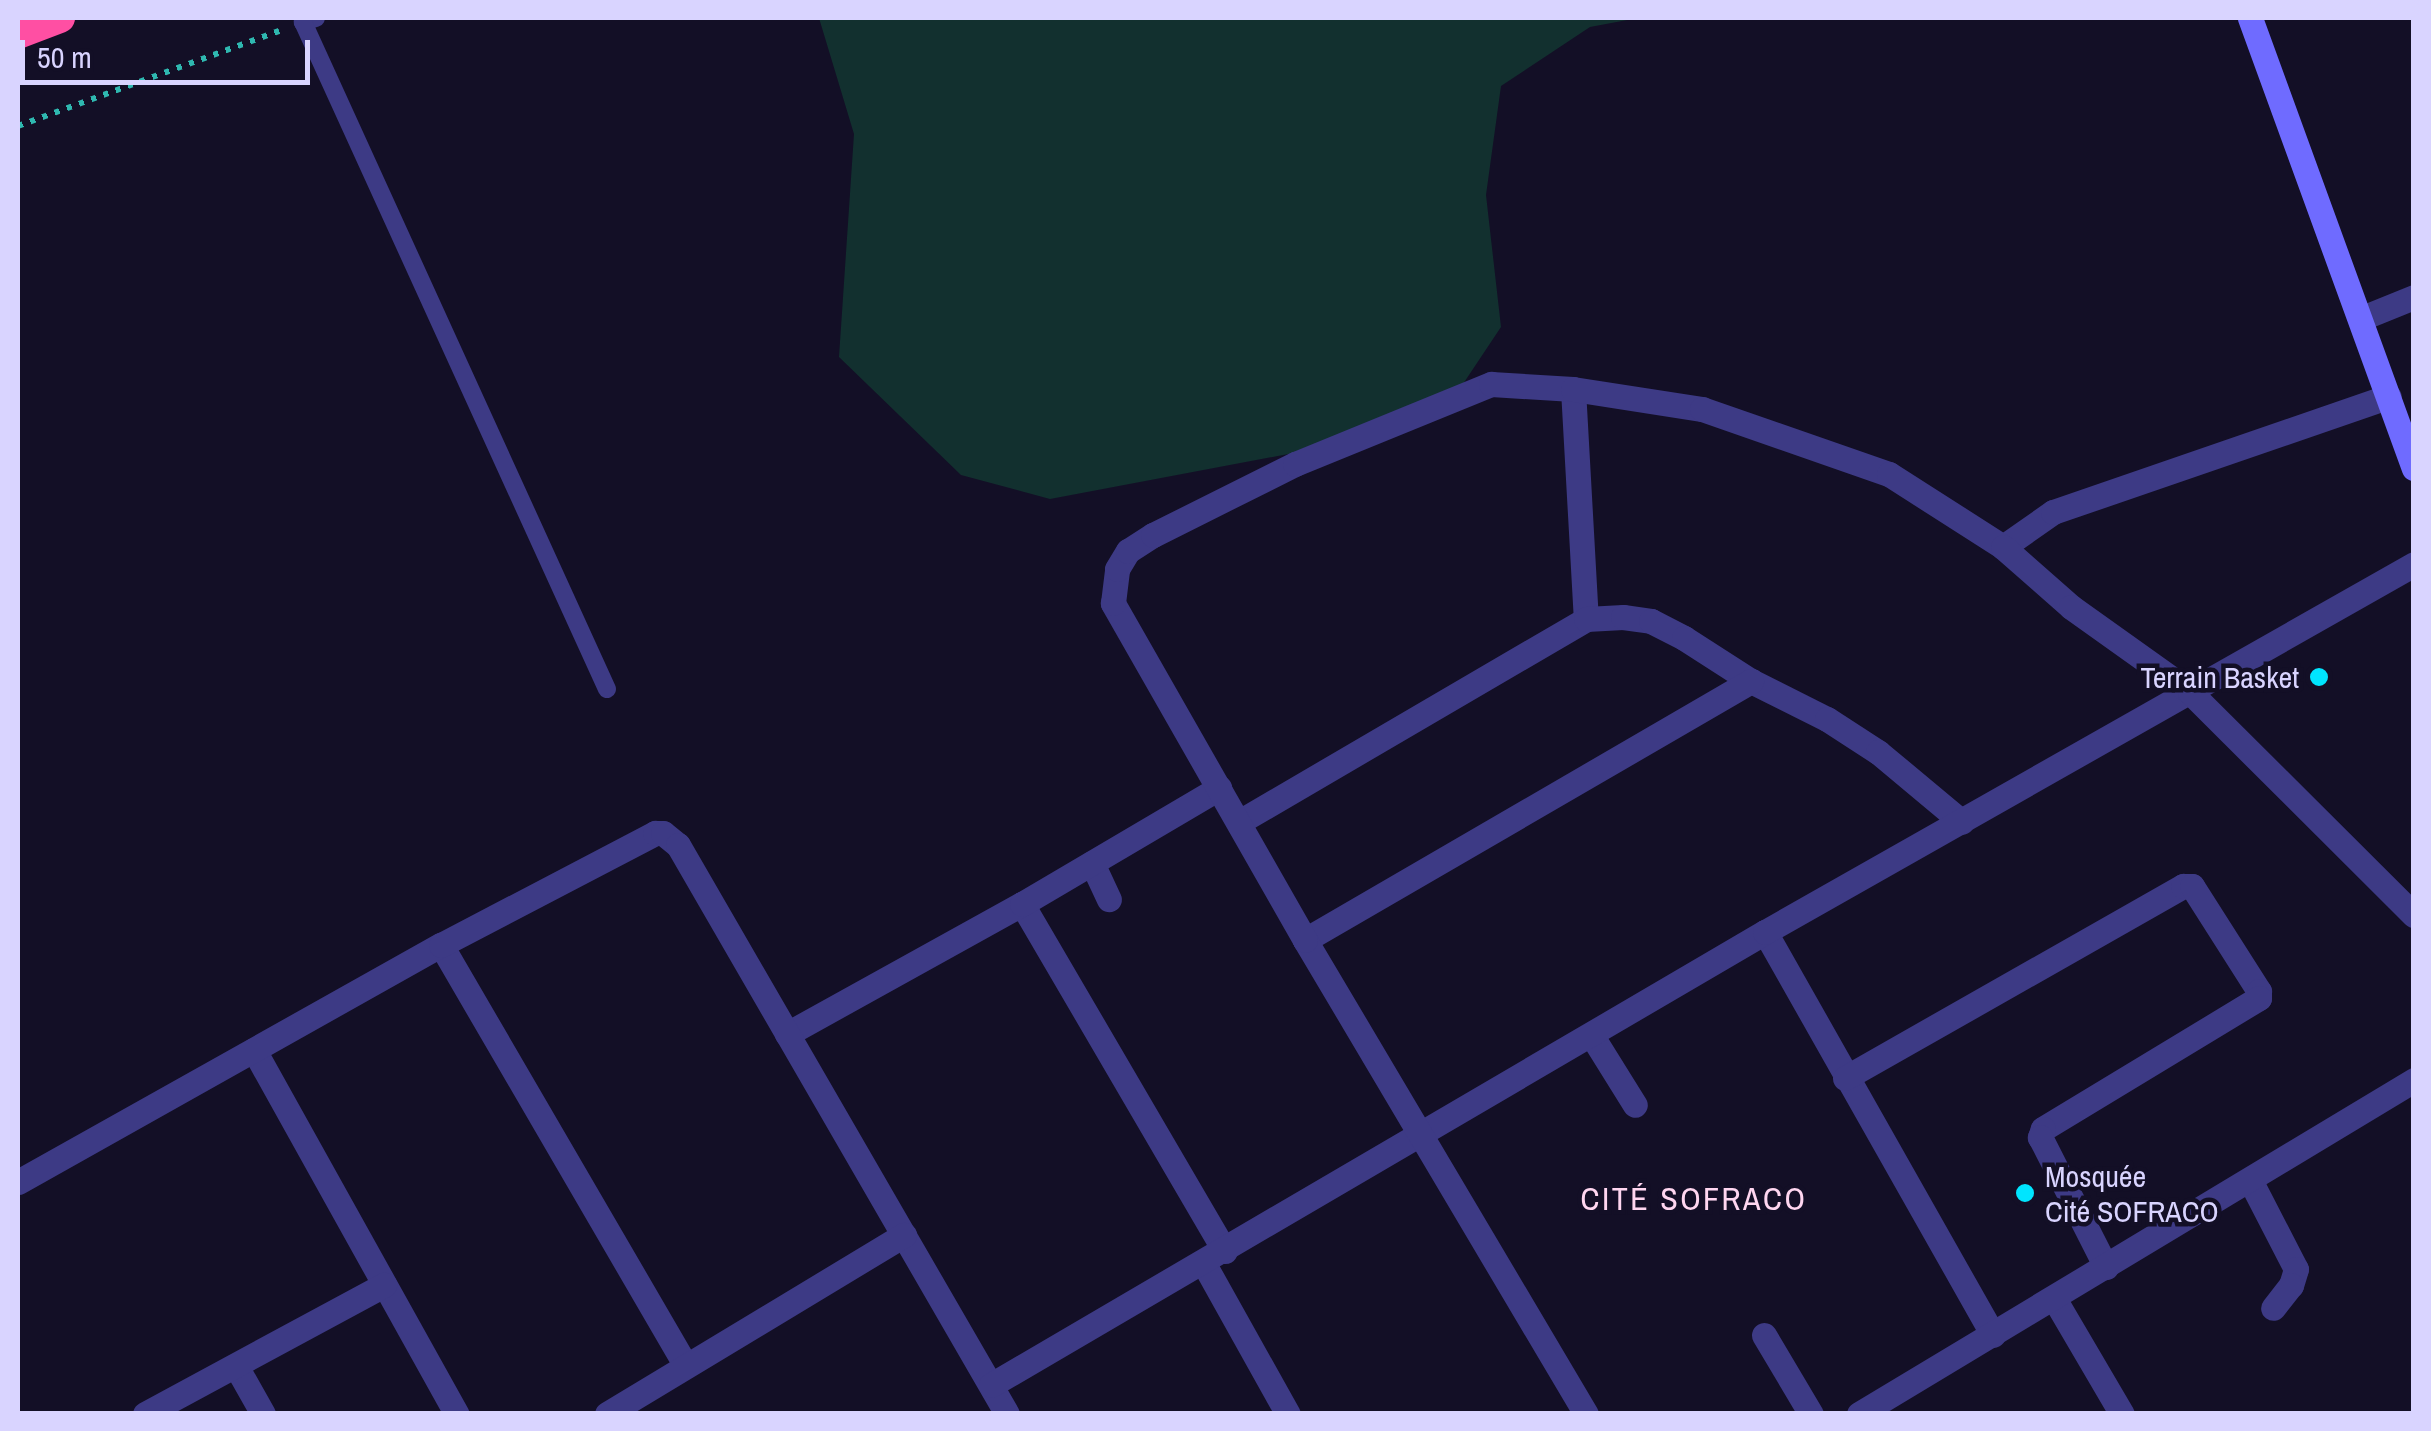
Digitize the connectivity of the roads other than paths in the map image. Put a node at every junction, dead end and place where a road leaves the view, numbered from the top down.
1 (60, 18) edge
2 (2250, 18) edge
3 (310, 20) edge
4 (18, 34) edge
5 (2414, 297) edge
6 (2362, 318) junction
7 (1573, 389) junction
8 (2389, 396) junction
9 (2414, 468) edge
10 (2003, 547) junction
11 (2414, 564) edge
12 (1586, 618) junction
13 (1751, 682) junction
14 (607, 689) dead end
15 (2190, 692) junction
16 (1220, 788) junction
17 (1240, 822) junction
18 (1962, 822) junction
19 (1092, 863) junction
20 (1109, 898) dead end
21 (1022, 904) junction
22 (2414, 915) edge
23 (1766, 932) junction
24 (1305, 940) junction
25 (441, 945) junction
26 (787, 1034) junction
27 (1592, 1036) junction
28 (254, 1050) junction
29 (1844, 1078) junction
30 (2414, 1080) edge
31 (1635, 1106) dead end
32 (1422, 1136) junction
33 (2250, 1180) junction
34 (18, 1182) edge
35 (904, 1236) junction
36 (1214, 1258) junction
37 (2106, 1267) junction
38 (384, 1285) junction
39 (2055, 1300) junction
40 (2273, 1308) dead end
41 (1764, 1335) dead end
42 (1993, 1335) junction
43 (685, 1364) junction
44 (236, 1366) junction
45 (991, 1385) junction
46 (145, 1414) edge
47 (262, 1414) edge
48 (457, 1414) edge
49 (607, 1414) edge
50 (1007, 1414) edge
51 (1288, 1414) edge
52 (1586, 1414) edge
53 (1811, 1414) edge
54 (1859, 1414) edge
55 (2122, 1414) edge

1 - 4 highway
2 - 6 main road
3 - 14 lane
5 - 6 street
6 - 8 main road
7 - 10 street
7 - 12 street
7 - 16 street
8 - 9 main road
8 - 10 street
10 - 15 street
11 - 15 street
12 - 13 street
12 - 17 street
13 - 18 street
13 - 24 street
15 - 18 street
15 - 22 street
16 - 17 street
16 - 19 street
17 - 24 street
18 - 23 street
19 - 20 street
19 - 21 street
21 - 26 street
21 - 36 street
23 - 27 street
23 - 29 street
24 - 32 street
25 - 26 street
25 - 28 street
25 - 43 street
26 - 35 street
27 - 31 street
27 - 32 street
28 - 34 street
28 - 38 street
29 - 37 street
29 - 42 street
30 - 33 street
32 - 36 street
32 - 52 street
33 - 37 street
33 - 40 street
35 - 43 street
35 - 45 street
36 - 45 street
36 - 51 street
37 - 39 street
38 - 44 street
38 - 48 street
39 - 42 street
39 - 55 street
41 - 53 street
42 - 54 street
43 - 49 street
44 - 46 street
44 - 47 street
45 - 50 street

